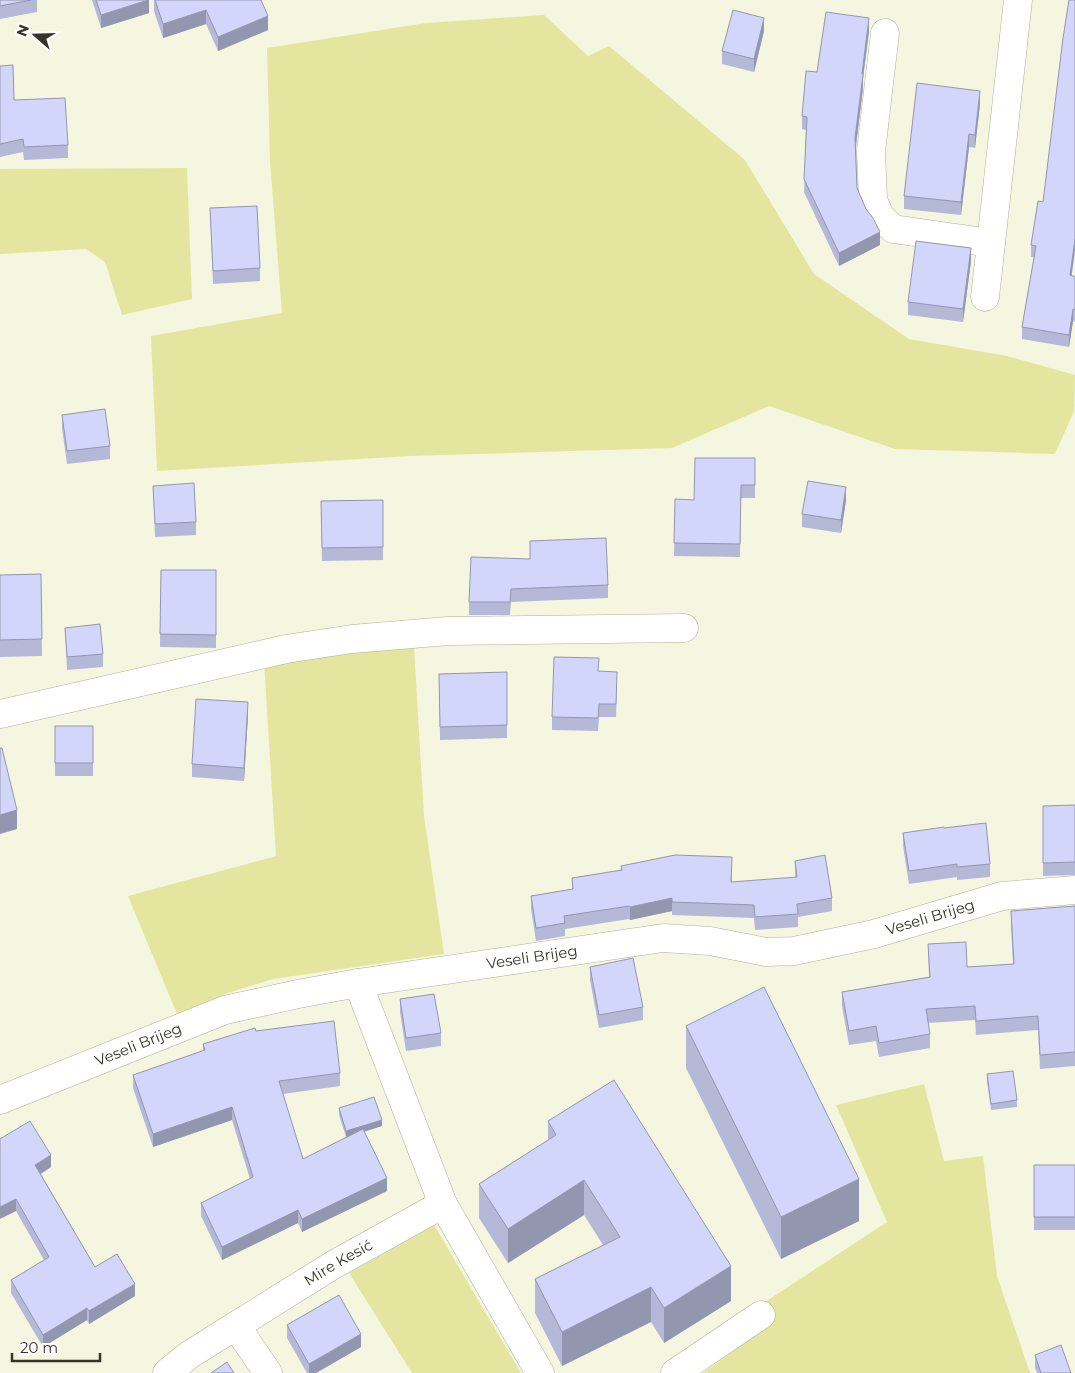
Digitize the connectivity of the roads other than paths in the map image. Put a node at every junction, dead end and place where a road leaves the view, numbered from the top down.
1 (1018, 0) edge
2 (885, 34) dead end
3 (991, 243) junction
4 (985, 297) dead end
5 (684, 628) dead end
6 (0, 714) edge
7 (1075, 890) edge
8 (358, 983) junction
9 (0, 1100) edge
10 (442, 1204) junction
11 (761, 1315) dead end
12 (236, 1326) junction
13 (167, 1373) edge
14 (268, 1373) edge
15 (540, 1373) edge
16 (675, 1373) edge

1 - 3 street
2 - 3 street
3 - 4 street
5 - 6 street
7 - 8 street, Veseli Brijeg
8 - 9 street, Veseli Brijeg
8 - 10 street
10 - 12 street, Mire Kesić
10 - 15 street
11 - 16 street
12 - 13 street, Mire Kesić
12 - 14 street

